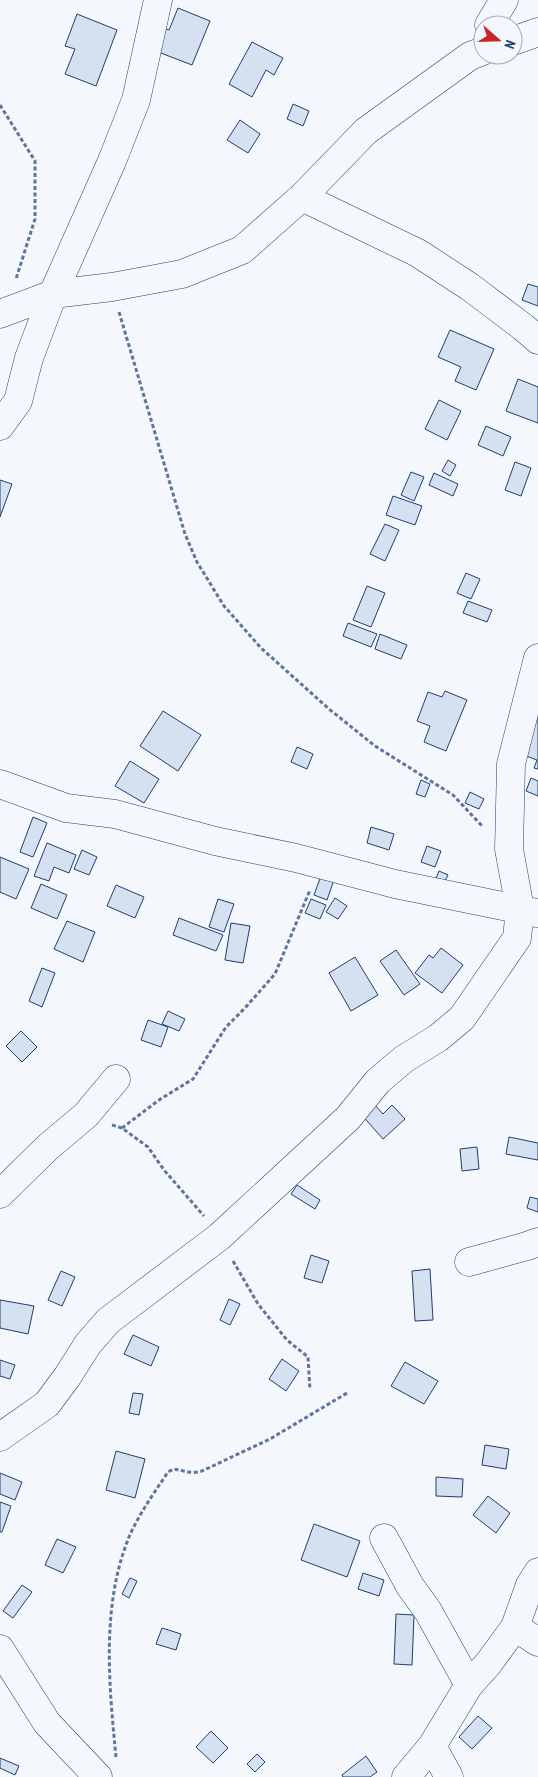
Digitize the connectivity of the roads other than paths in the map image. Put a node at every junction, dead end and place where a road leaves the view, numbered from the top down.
1 (158, 0) edge
2 (504, 0) edge
3 (495, 15) edge
4 (538, 32) edge
5 (523, 37) edge
6 (473, 51) edge
7 (302, 197) junction
8 (53, 294) junction
9 (2, 313) edge
10 (538, 340) edge
11 (0, 426) edge
12 (538, 658) edge
13 (0, 784) edge
14 (529, 911) edge
15 (116, 1079) dead end
16 (0, 1194) edge
17 (538, 1242) edge
18 (469, 1262) dead end
19 (0, 1437) edge
20 (384, 1538) dead end
21 (538, 1572) edge
22 (515, 1627) junction
23 (538, 1642) edge
24 (0, 1649) edge
25 (469, 1685) junction
26 (432, 1746) junction
27 (108, 1769) edge
28 (406, 1777) edge
29 (449, 1777) edge

1 - 8 street
2 - 3 street
4 - 5 street
6 - 7 street
7 - 8 street
7 - 10 street
8 - 9 street
8 - 11 street
12 - 14 street
13 - 14 street
14 - 19 street
15 - 16 street
17 - 18 street
20 - 25 street
21 - 22 street
22 - 23 street
22 - 25 street
24 - 27 street
25 - 26 street
26 - 28 street
26 - 29 street

